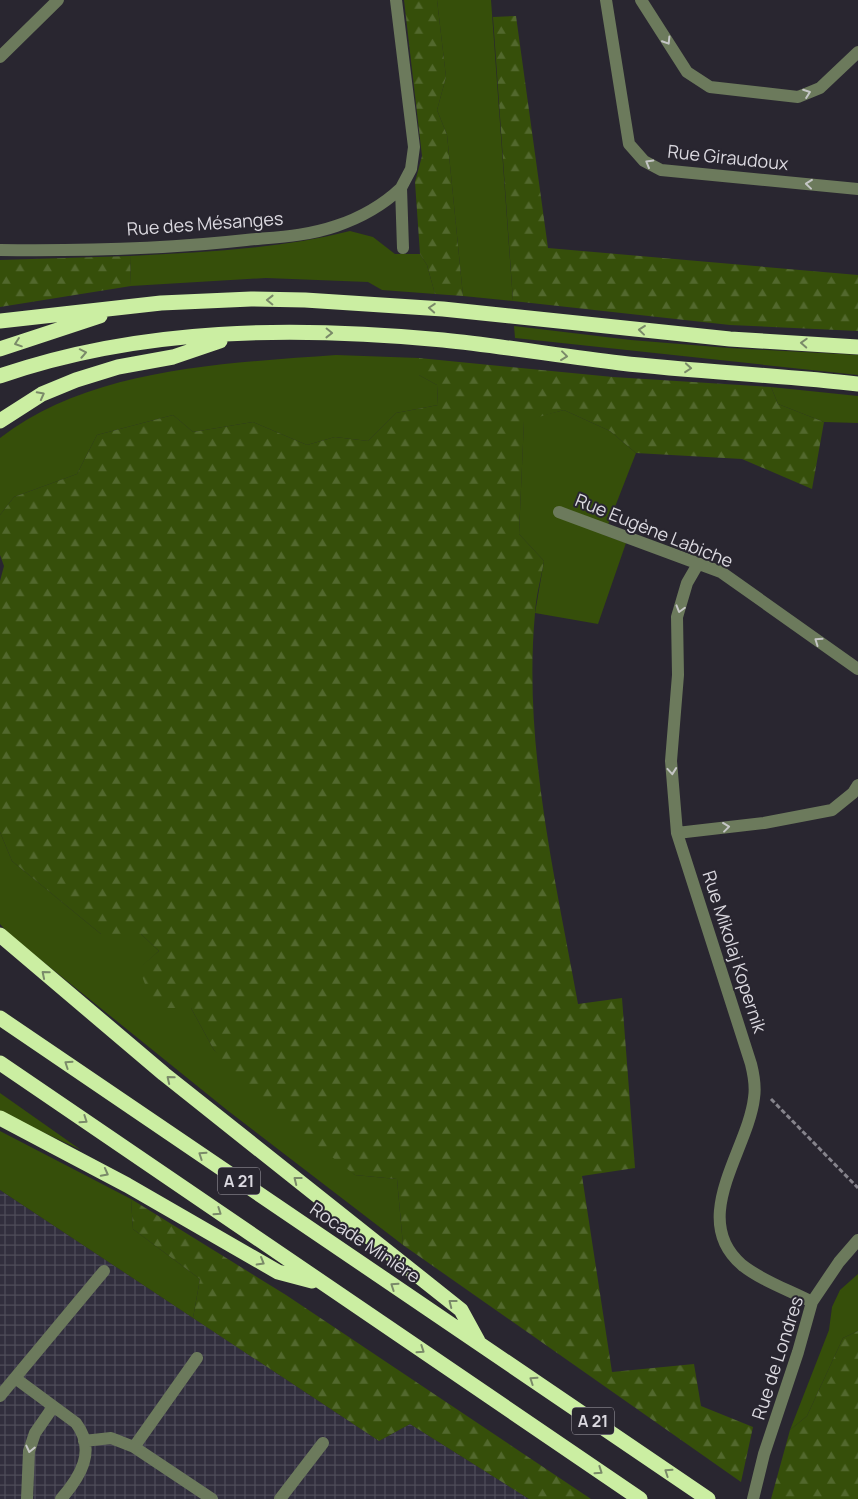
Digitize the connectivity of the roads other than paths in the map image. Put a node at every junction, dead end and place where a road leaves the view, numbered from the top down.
1 (58, 0) edge
2 (396, 0) edge
3 (606, 0) edge
4 (641, 0) edge
5 (858, 52) edge
6 (0, 57) edge
7 (401, 188) junction
8 (858, 189) edge
9 (403, 248) dead end
10 (0, 250) edge
11 (130, 306) junction
12 (0, 321) edge
13 (246, 332) junction
14 (858, 347) edge
15 (0, 349) edge
16 (0, 376) edge
17 (858, 384) edge
18 (0, 421) edge
19 (559, 512) dead end
20 (698, 564) junction
21 (858, 669) edge
22 (858, 785) edge
23 (677, 833) junction
24 (0, 935) edge
25 (0, 1018) edge
26 (0, 1063) edge
27 (0, 1118) edge
28 (858, 1240) edge
29 (104, 1271) dead end
30 (323, 1284) junction
31 (812, 1302) junction
32 (478, 1343) junction
33 (197, 1358) dead end
34 (16, 1378) junction
35 (0, 1396) edge
36 (53, 1407) junction
37 (84, 1441) junction
38 (323, 1443) dead end
39 (134, 1447) junction
40 (27, 1499) edge
41 (61, 1499) edge
42 (212, 1499) edge
43 (280, 1499) edge
44 (640, 1499) edge
45 (708, 1499) edge
46 (753, 1499) edge

1 - 6 street
2 - 7 street
8 -> 3 street, Rue Giraudoux
4 -> 5 street
7 - 9 street
7 - 10 street, Rue des Mésanges
11 - 12 highway
14 -> 11 highway
11 -> 15 highway
16 -> 13 highway
13 -> 17 highway
18 -> 13 highway
19 - 20 street, Rue Eugène Labiche
21 -> 20 street, Rue Eugène Labiche
20 -> 23 street, Rue Mikolaj Kopernik
23 -> 22 street
23 - 31 street, Rue Mikolaj Kopernik
32 -> 24 highway
32 -> 25 highway, Rocade Minière / A 21
26 -> 30 highway, A 21
27 -> 30 highway
28 - 31 street, Rue de Londres
29 - 34 street
30 -> 44 highway, A 21
31 - 46 street, Rue de Londres
45 -> 32 highway, Rocade Minière / A 21
33 - 39 street
34 - 35 street
34 - 36 street
36 - 37 street
36 -> 40 street
37 - 39 street
37 - 41 street
38 - 43 street
39 - 42 street

